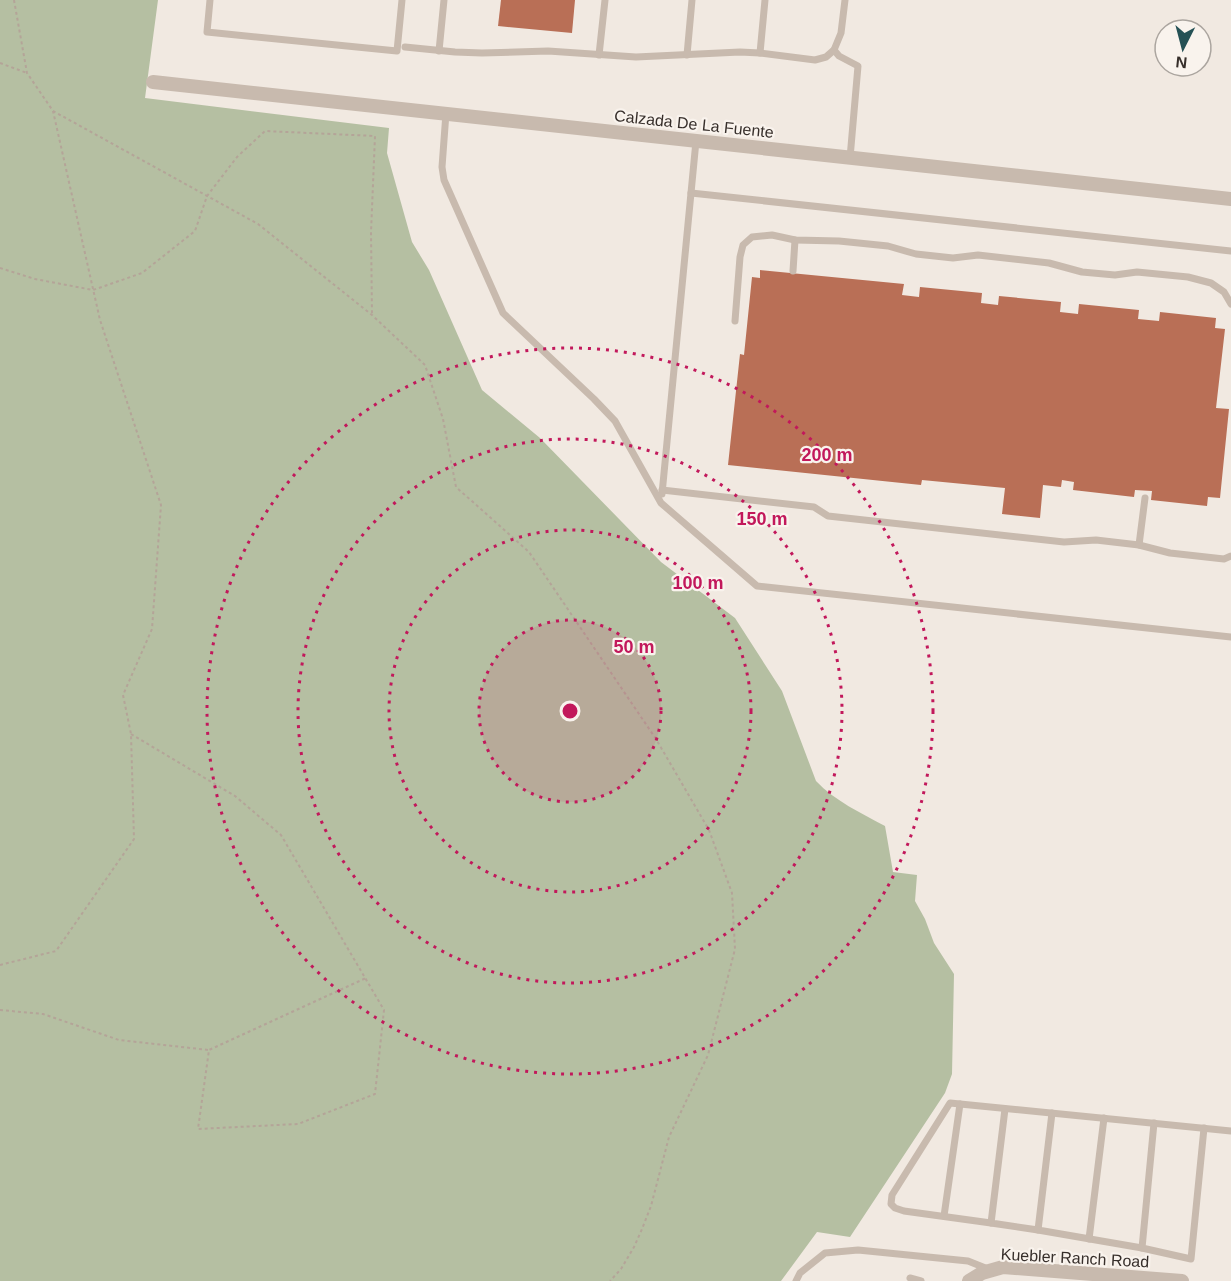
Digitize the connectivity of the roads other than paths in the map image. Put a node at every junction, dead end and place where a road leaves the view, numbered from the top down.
1 (210, 0) edge
2 (402, 0) edge
3 (444, 0) edge
4 (605, 0) edge
5 (692, 0) edge
6 (765, 0) edge
7 (845, 0) edge
8 (405, 47) dead end
9 (834, 50) junction
10 (439, 51) junction
11 (760, 53) junction
12 (599, 55) junction
13 (687, 55) junction
14 (153, 82) dead end
15 (446, 112) junction
16 (696, 141) junction
17 (850, 158) junction
18 (691, 193) junction
19 (1231, 199) edge
20 (795, 240) junction
21 (1231, 251) edge
22 (793, 271) dead end
23 (1231, 304) edge
24 (735, 321) dead end
25 (662, 490) junction
26 (1145, 498) dead end
27 (661, 503) junction
28 (1139, 545) junction
29 (1231, 556) edge
30 (1231, 637) edge
31 (960, 1104) junction
32 (1005, 1109) junction
33 (1052, 1113) junction
34 (1104, 1118) junction
35 (1154, 1123) junction
36 (1204, 1128) junction
37 (1231, 1131) edge
38 (944, 1216) junction
39 (991, 1223) junction
40 (1038, 1230) junction
41 (1089, 1239) junction
42 (1142, 1248) junction
43 (990, 1270) junction
44 (910, 1278) dead end
45 (796, 1281) edge
46 (921, 1281) edge
47 (969, 1281) edge
48 (1182, 1281) edge

1 - 2 lane
3 - 10 lane
4 - 12 lane
5 - 13 lane
6 - 11 lane
7 - 9 lane
8 - 10 lane
9 - 11 lane
9 - 17 lane
10 - 12 lane
11 - 13 lane
12 - 13 lane
14 - 15 street, Calzada De La Fuente
15 - 16 street, Calzada De La Fuente
15 - 27 lane
16 - 17 street, Calzada De La Fuente
16 - 18 lane
17 - 19 street, Calzada De La Fuente
18 - 21 lane
18 - 25 lane
20 - 22 lane
20 - 23 lane
20 - 24 lane
25 - 27 lane
25 - 28 lane
26 - 28 lane
27 - 30 lane
28 - 29 lane
31 - 32 lane
31 - 38 lane
31 - 38 lane
32 - 33 lane
32 - 39 lane
33 - 34 lane
33 - 40 lane
34 - 35 lane
34 - 41 lane
35 - 36 lane
35 - 42 lane
36 - 37 lane
36 - 42 lane
38 - 39 lane
39 - 40 lane
40 - 41 lane
41 - 42 lane
43 - 45 lane
43 - 47 street, Kuebler Ranch Road
43 - 48 street, Kuebler Ranch Road
44 - 46 lane

